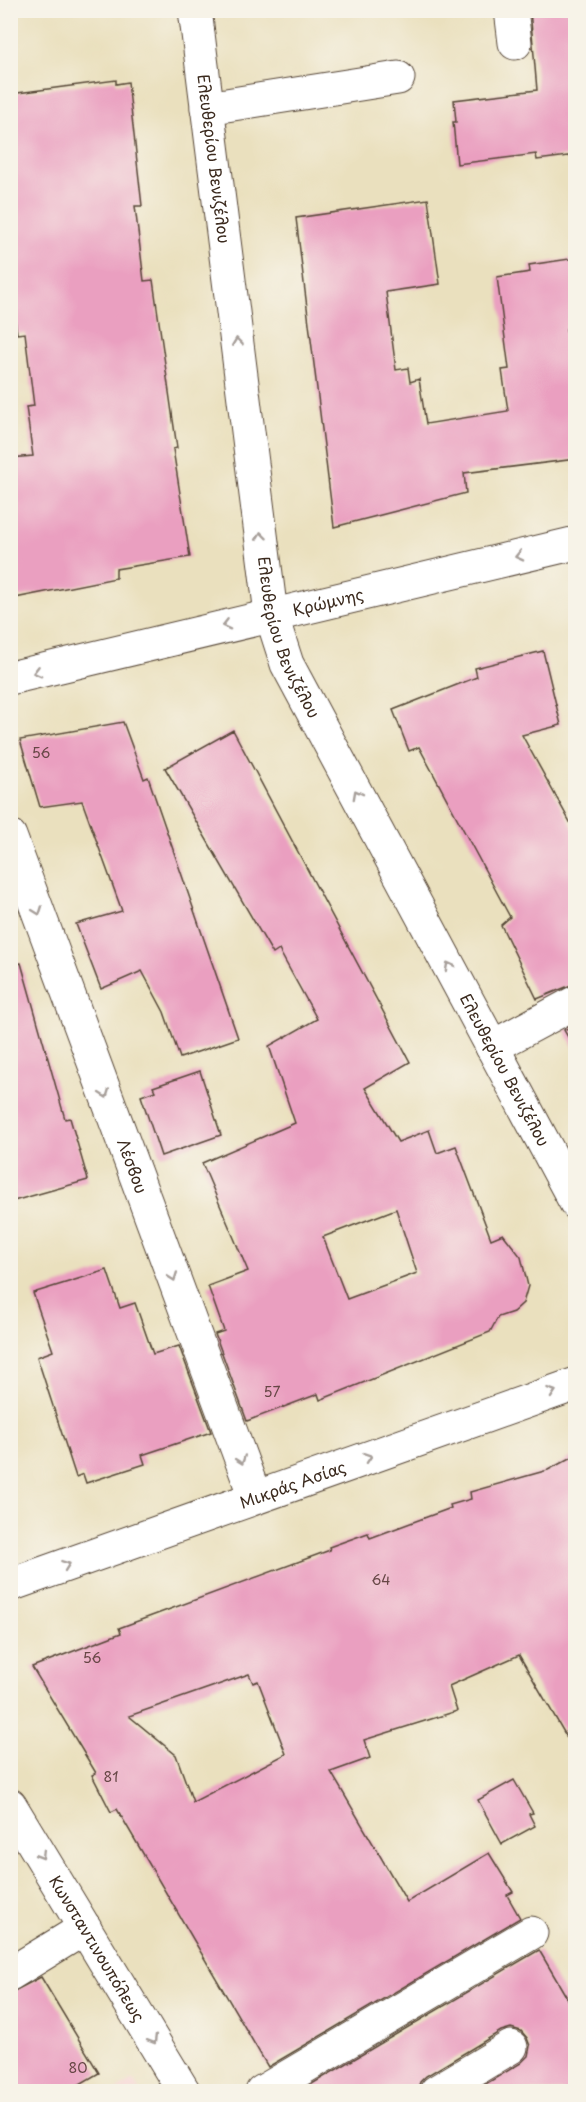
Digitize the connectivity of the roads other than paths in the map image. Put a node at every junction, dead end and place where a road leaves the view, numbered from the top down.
1 (195, 10) edge
2 (511, 10) edge
3 (515, 43) dead end
4 (398, 78) dead end
5 (207, 108) junction
6 (576, 543) edge
7 (271, 614) junction
8 (10, 678) edge
9 (10, 837) edge
10 (576, 1002) edge
11 (492, 1047) junction
12 (576, 1203) edge
13 (576, 1384) edge
14 (255, 1497) junction
15 (10, 1585) edge
16 (10, 1805) edge
17 (86, 1928) junction
18 (531, 1932) dead end
19 (10, 1974) edge
20 (511, 2047) dead end
21 (184, 2091) edge
22 (262, 2091) edge
23 (436, 2091) edge

1 - 5 street, Ελευθερίου Βενιζέλου
2 - 3 street
4 - 5 street
7 -> 5 street, Ελευθερίου Βενιζέλου
6 -> 7 street, Κρώμνης
7 -> 8 street, Κρώμνης
11 -> 7 street, Ελευθερίου Βενιζέλου
9 -> 14 street, Λέσβου
10 - 11 street
11 - 12 street, Ελευθερίου Βενιζέλου
14 -> 13 street, Μικράς Ασίας
15 -> 14 street, Μικράς Ασίας
16 -> 17 street, Κωνσταντινουπόλεως
17 - 19 street
17 -> 21 street, Κωνσταντινουπόλεως
18 - 22 street
20 - 23 street

